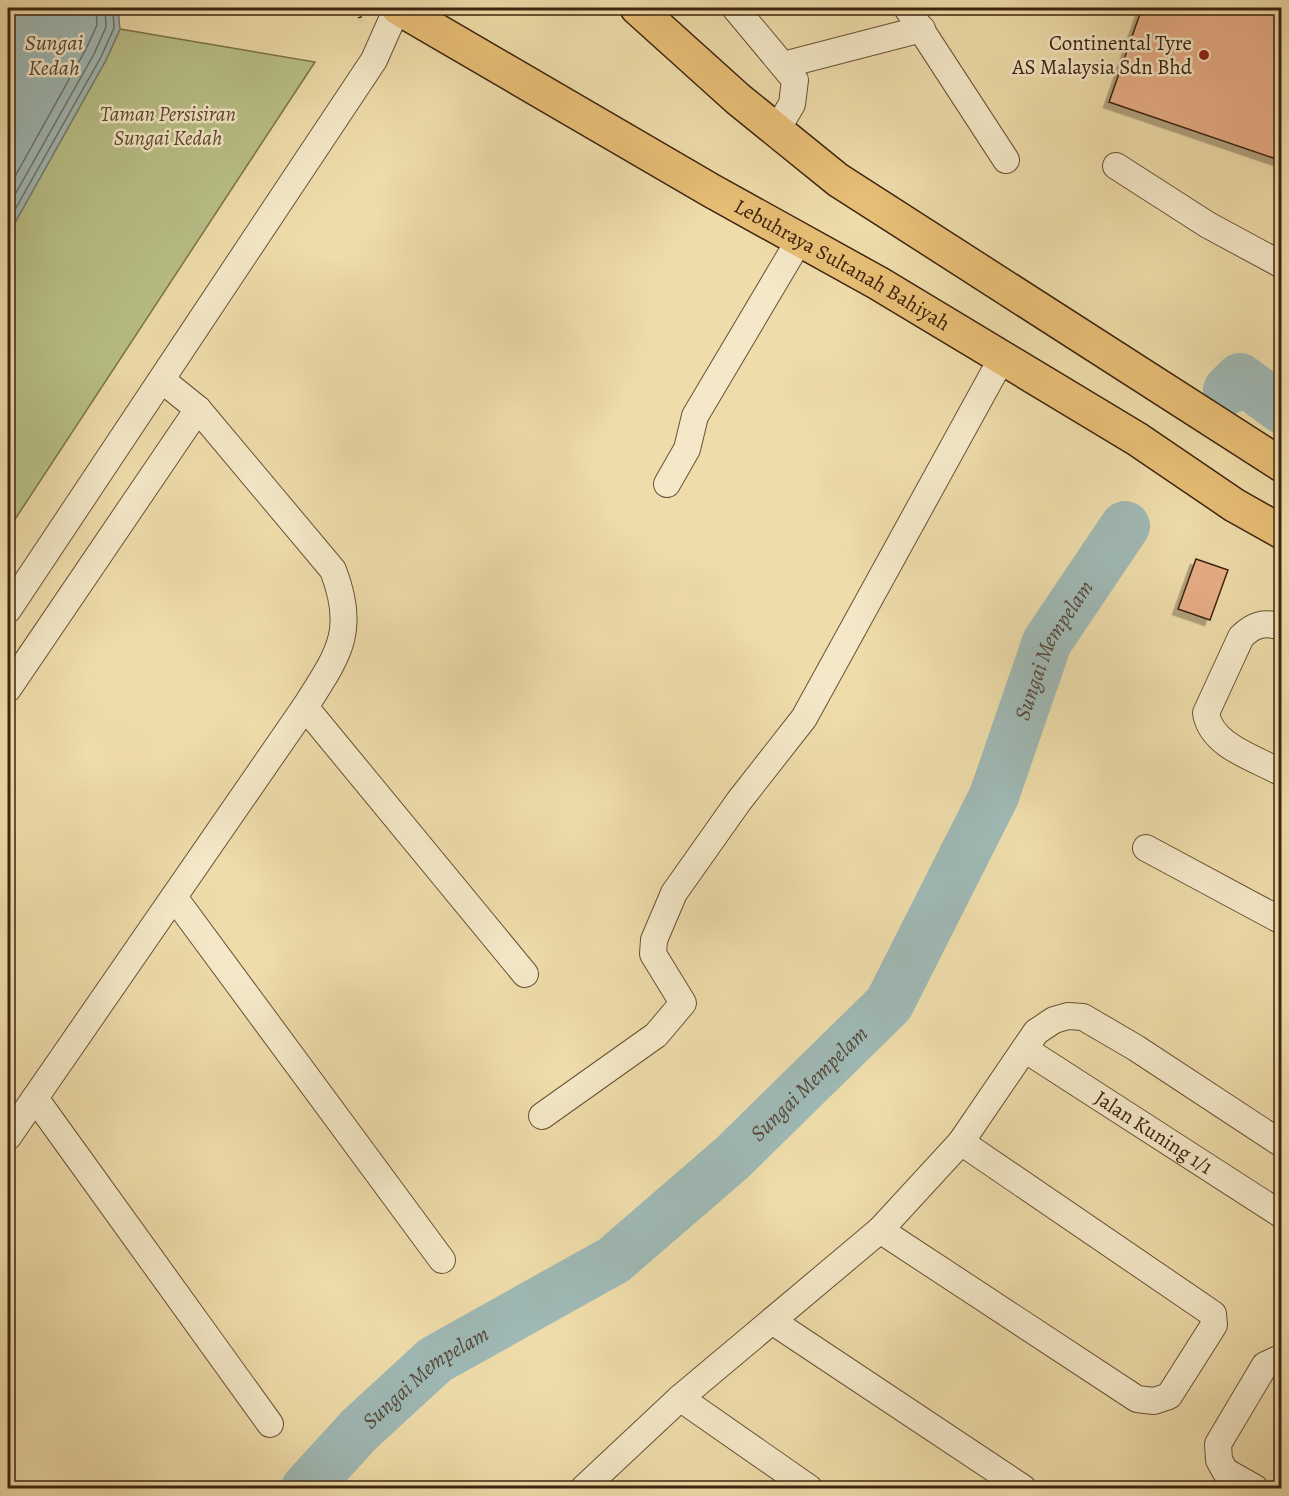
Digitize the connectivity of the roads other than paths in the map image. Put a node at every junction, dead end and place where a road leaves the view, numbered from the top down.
1 (398, 8) edge
2 (637, 8) edge
3 (735, 8) edge
4 (907, 8) edge
5 (922, 29) junction
6 (783, 65) junction
7 (776, 131) junction
8 (1006, 160) dead end
9 (1116, 166) dead end
10 (800, 239) junction
11 (1281, 265) edge
12 (1002, 358) junction
13 (162, 380) junction
14 (198, 409) junction
15 (1274, 460) edge
16 (667, 484) dead end
17 (1281, 532) edge
18 (8, 610) edge
19 (1281, 627) edge
20 (8, 689) edge
21 (305, 707) junction
22 (1281, 773) edge
23 (1146, 848) dead end
24 (174, 897) junction
25 (1281, 921) edge
26 (525, 974) dead end
27 (1026, 1050) junction
28 (35, 1098) junction
29 (542, 1116) dead end
30 (8, 1137) edge
31 (961, 1143) junction
32 (1281, 1144) edge
33 (1281, 1215) edge
34 (880, 1230) junction
35 (442, 1260) dead end
36 (772, 1321) junction
37 (1281, 1361) edge
38 (681, 1398) junction
39 (270, 1424) dead end
40 (584, 1488) edge
41 (809, 1488) edge
42 (1023, 1488) edge
43 (1255, 1488) edge

1 - 10 main road, Lebuhraya Sultanah Bahiyah
1 - 13 street
2 - 7 main road
3 - 6 street
4 - 5 street
5 - 6 street
5 - 8 street
6 - 7 street
7 - 15 main road
9 - 11 street
10 - 12 main road, Lebuhraya Sultanah Bahiyah
10 - 16 street
12 - 17 main road, Lebuhraya Sultanah Bahiyah
12 - 29 street
13 - 14 street
13 - 18 street
14 - 20 street
14 - 21 street
19 - 22 street
21 - 24 street
21 - 26 street
23 - 25 street
24 - 28 street
24 - 35 street
27 - 31 street
27 - 32 street
27 - 33 street, Jalan Kuning 1/1
28 - 30 street
28 - 39 street
31 - 34 street
31 - 34 street
34 - 36 street
36 - 38 street
36 - 42 street
37 - 43 street
38 - 40 street
38 - 41 street

